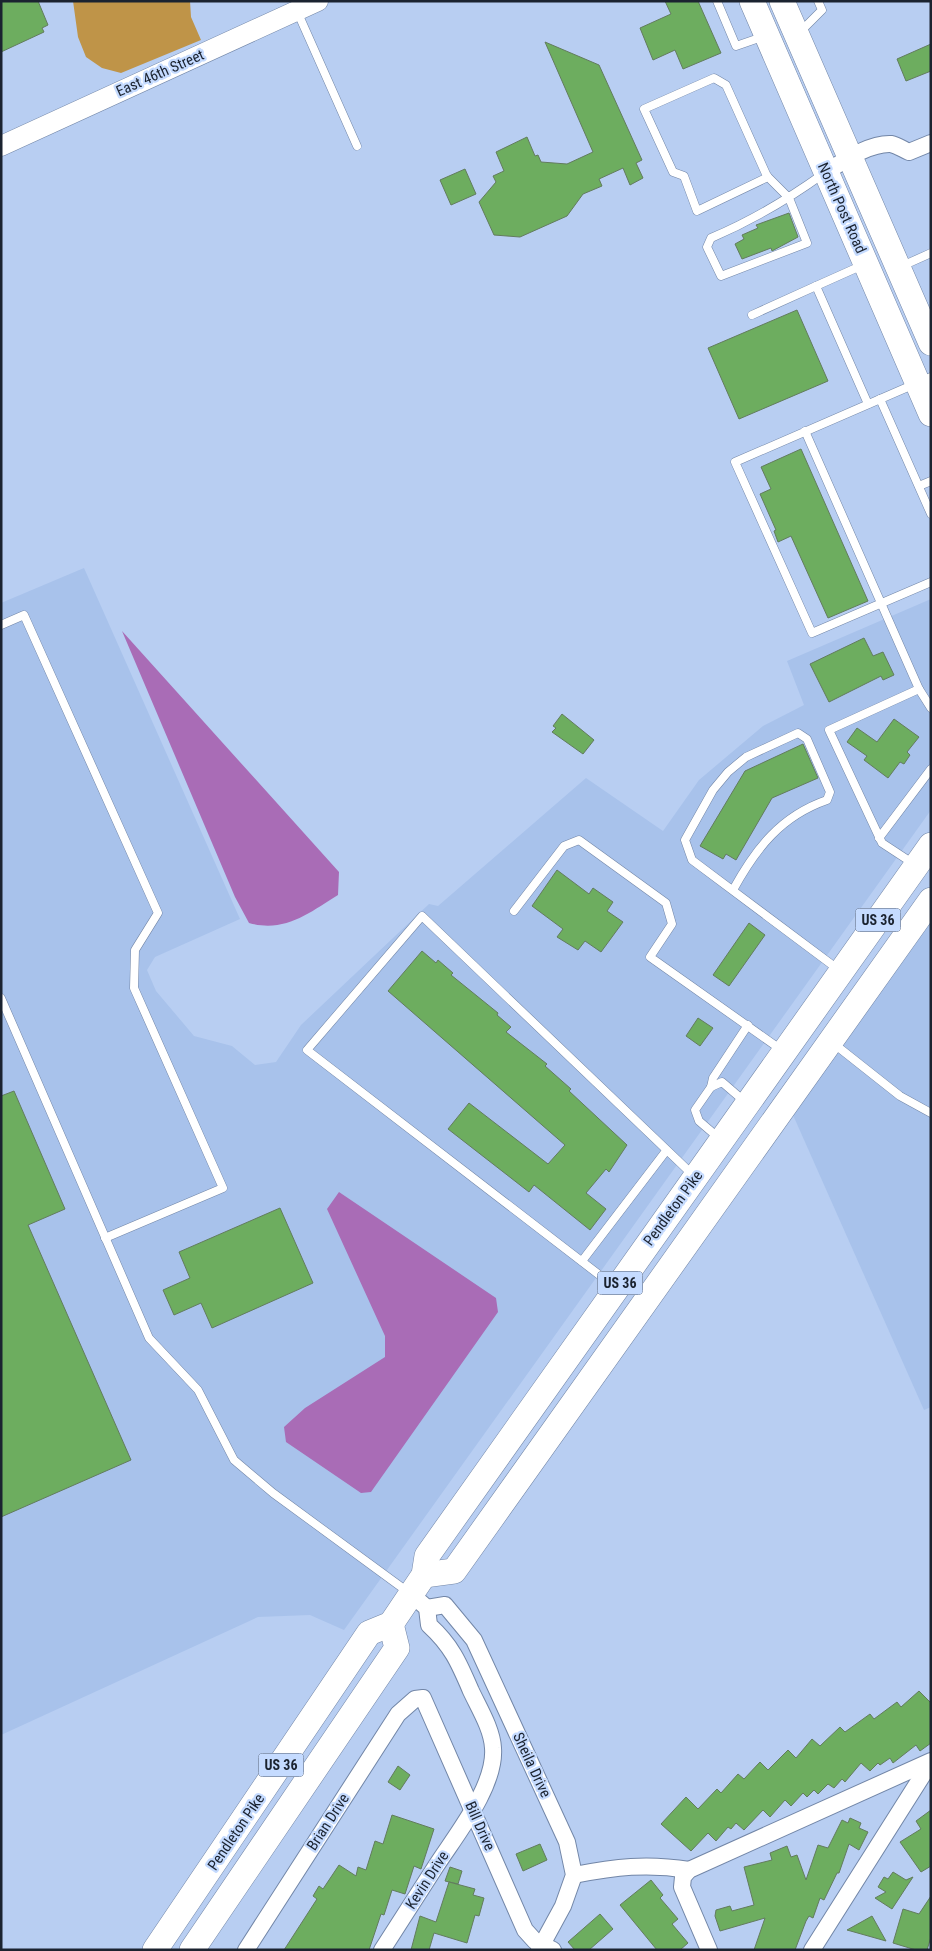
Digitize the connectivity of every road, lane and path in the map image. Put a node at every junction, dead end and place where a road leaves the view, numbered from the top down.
1 (318, 1) edge
2 (717, 1) edge
3 (752, 1) edge
4 (782, 1) edge
5 (818, 1) edge
6 (296, 11) junction
7 (766, 35) junction
8 (796, 35) junction
9 (931, 143) edge
10 (1, 146) edge
11 (357, 146) dead end
12 (850, 158) junction
13 (826, 172) junction
14 (768, 176) junction
15 (788, 198) junction
16 (931, 253) edge
17 (866, 263) junction
18 (898, 268) junction
19 (816, 286) junction
20 (752, 315) dead end
21 (931, 343) edge
22 (924, 380) edge
23 (880, 399) junction
24 (868, 404) junction
25 (931, 414) edge
26 (805, 431) junction
27 (931, 481) edge
28 (919, 486) junction
29 (931, 514) edge
30 (931, 582) edge
31 (881, 603) junction
32 (1, 624) edge
33 (919, 689) junction
34 (931, 708) edge
35 (931, 769) edge
36 (879, 838) junction
37 (931, 845) edge
38 (916, 865) junction
39 (733, 890) junction
40 (931, 900) edge
41 (514, 912) dead end
42 (841, 972) junction
43 (1, 998) edge
44 (748, 1025) junction
45 (831, 1041) junction
46 (784, 1052) junction
47 (711, 1087) junction
48 (748, 1104) junction
49 (931, 1113) edge
50 (721, 1141) junction
51 (666, 1151) junction
52 (695, 1176) junction
53 (105, 1238) junction
54 (582, 1261) junction
55 (616, 1287) junction
56 (421, 1593) junction
57 (391, 1624) junction
58 (415, 1699) joint
59 (931, 1762) edge
60 (472, 1810) junction
61 (689, 1870) junction
62 (574, 1875) junction
63 (545, 1948) edge
64 (155, 1950) edge
65 (192, 1950) edge
66 (246, 1950) edge
67 (382, 1950) edge
68 (708, 1950) edge
69 (812, 1950) edge

1 - 6 street, East 46th Street
2 - 7 lane
3 - 7 main road, North Post Road
4 - 8 main road, North Post Road
5 - 8 lane
6 - 10 street, East 46th Street
6 - 11 lane
7 - 13 main road, North Post Road
8 - 12 main road, North Post Road
9 - 12 street
12 - 13 street
12 - 18 main road, North Post Road
13 - 15 lane
13 - 17 main road, North Post Road
14 - 14 lane
14 - 15 lane
15 - 15 lane
16 - 18 lane
17 - 19 lane
17 - 22 main road, North Post Road
18 - 21 main road, North Post Road
19 - 20 lane
19 - 24 lane
22 - 23 lane
22 - 25 main road, North Post Road
23 - 24 lane
23 - 28 lane
24 - 26 lane
26 - 31 lane
26 - 31 lane
27 - 28 lane
28 - 29 lane
30 - 31 lane
31 - 33 lane
32 - 53 lane
33 - 34 lane
33 - 36 lane
35 - 36 lane
36 - 38 lane
37 - 38 main road, Pendleton Pike / US 36
38 - 42 main road, Pendleton Pike / US 36
39 - 39 lane
39 - 42 lane
40 - 45 main road, Pendleton Pike / US 36
41 - 44 lane
42 - 46 main road, Pendleton Pike / US 36
43 - 53 lane
44 - 46 lane
44 - 47 lane
45 - 49 lane
45 - 56 main road, Pendleton Pike
46 - 48 main road, Pendleton Pike / US 36
47 - 48 lane
47 - 50 lane
48 - 50 main road, Pendleton Pike / US 36
50 - 52 main road, Pendleton Pike / US 36
51 - 52 lane
51 - 54 lane
51 - 54 lane
52 - 55 main road, Pendleton Pike / US 36
53 - 56 lane
54 - 55 lane
55 - 56 main road, Pendleton Pike / US 36
56 - 57 main road, Pendleton Pike / US 36
56 - 60 street, Sheila Drive
56 - 62 street, Sheila Drive
57 - 64 main road, Pendleton Pike / US 36
57 - 65 main road, Pendleton Pike
58 - 60 street, Bill Drive
58 - 66 street, Brian Drive
59 - 61 street
59 - 69 street
60 - 63 street, Bill Drive
60 - 67 street, Kevin Drive
61 - 62 street
61 - 68 street
62 - 63 street

